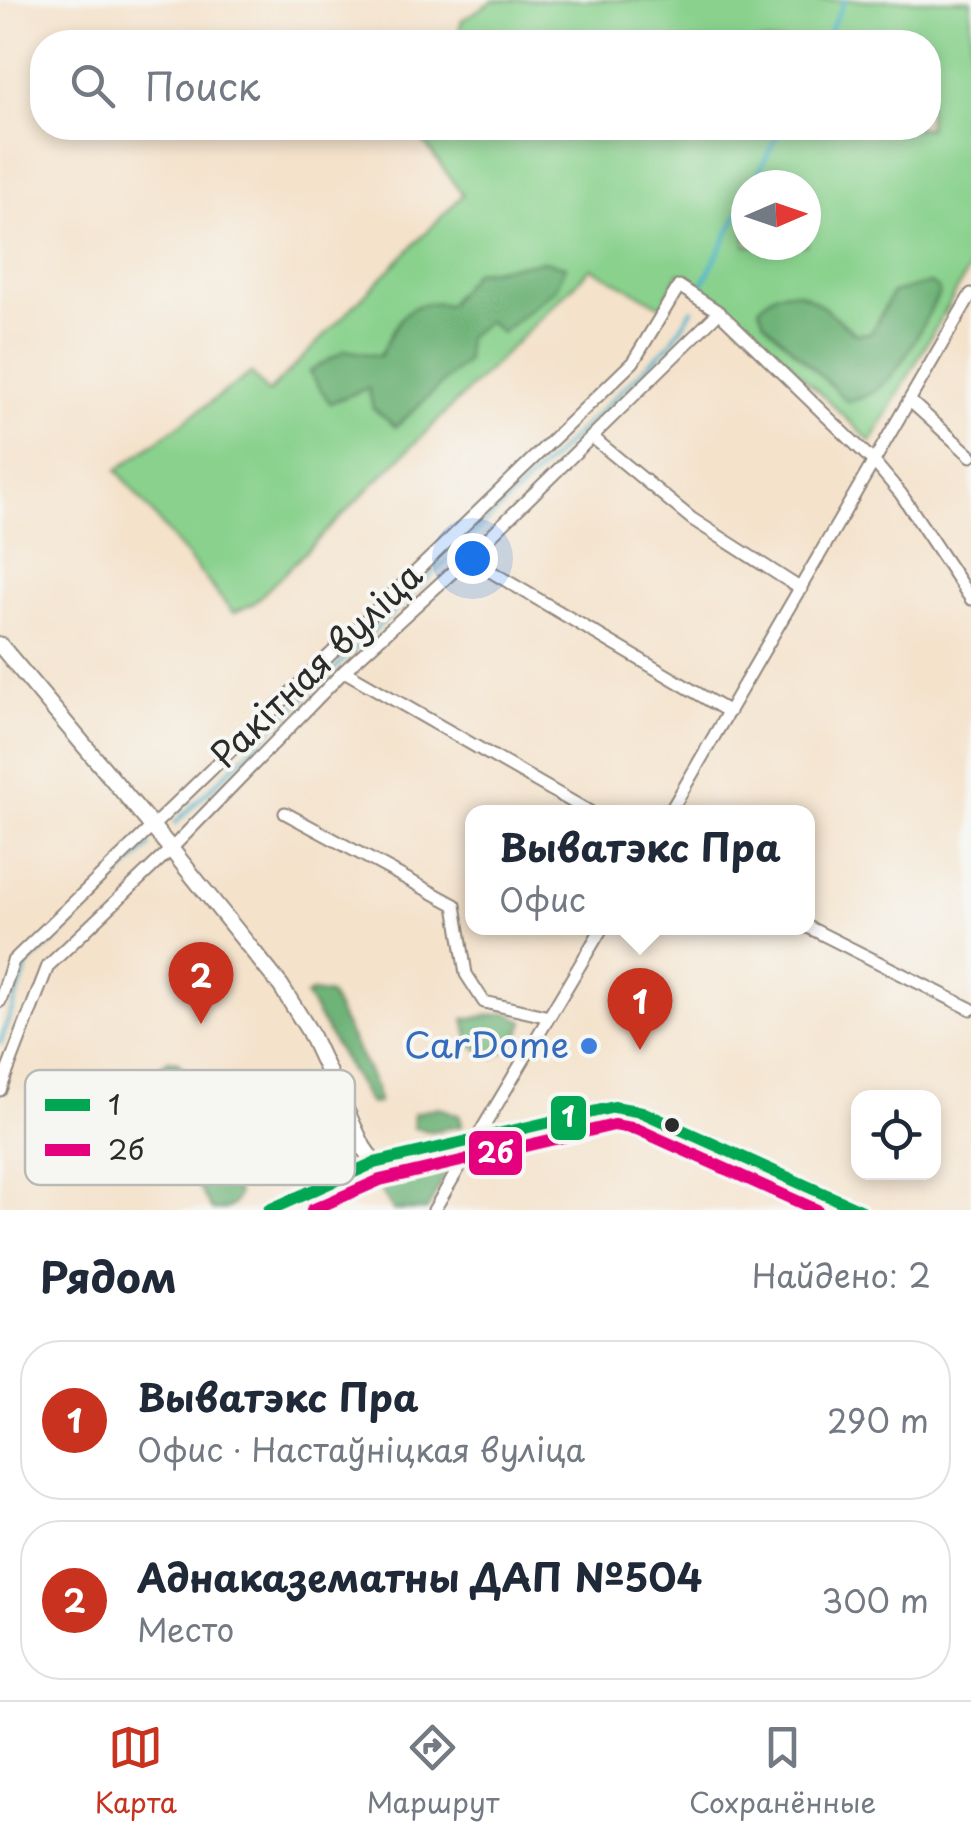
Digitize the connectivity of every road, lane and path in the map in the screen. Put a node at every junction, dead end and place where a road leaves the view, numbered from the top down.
1 (971, 294) edge
2 (720, 312) junction
3 (910, 401) junction
4 (592, 437) junction
5 (971, 456) edge
6 (876, 463) junction
7 (468, 558) junction
8 (802, 589) junction
9 (971, 599) edge
10 (0, 646) edge
11 (344, 671) junction
12 (729, 712) junction
13 (578, 805) edge
14 (674, 805) edge
15 (284, 812) dead end
16 (151, 825) junction
17 (171, 849) junction
18 (815, 931) edge
19 (598, 935) edge
20 (0, 1001) edge
21 (971, 1010) edge
22 (549, 1017) junction
23 (327, 1070) edge
24 (0, 1090) edge
25 (355, 1130) edge
26 (477, 1136) junction
27 (374, 1162) junction
28 (355, 1171) edge
29 (324, 1185) edge
30 (269, 1210) edge
31 (434, 1210) edge
32 (860, 1210) edge

1 - 3 street
2 - 4 street, Ракітная вуліца
2 - 6 street
2 - 16 street, Ракітная вуліца
3 - 5 street
3 - 6 street
4 - 7 street, Ракітная вуліца
4 - 8 street
6 - 8 street
6 - 9 street
7 - 11 street, Ракітная вуліца
7 - 12 street
8 - 12 street
10 - 16 street
11 - 13 street
11 - 17 street, Ракітная вуліца
12 - 14 street
15 - 22 street
16 - 17 street
16 - 20 street, Ракітная вуліца
17 - 23 street
17 - 24 street, Ракітная вуліца
18 - 21 street
19 - 22 street
22 - 26 street
25 - 27 street
26 - 27 street
26 - 31 street
26 - 32 street
27 - 28 street
29 - 30 street

